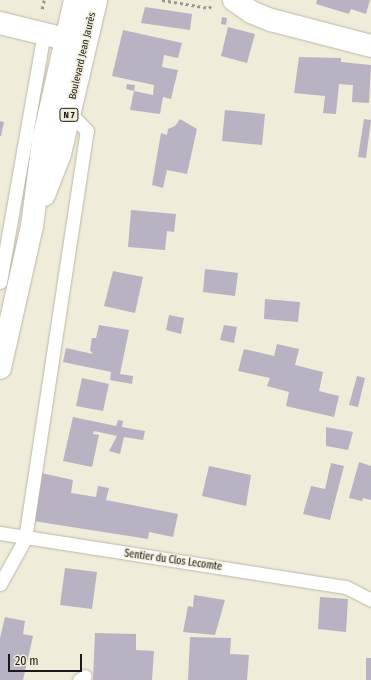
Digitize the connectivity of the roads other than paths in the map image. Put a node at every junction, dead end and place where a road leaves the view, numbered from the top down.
1 (74, 0) edge
2 (96, 0) edge
3 (234, 0) edge
4 (0, 23) edge
5 (44, 33) junction
6 (65, 39) junction
7 (371, 46) edge
8 (70, 113) junction
9 (32, 226) junction
10 (0, 282) edge
11 (0, 368) edge
12 (0, 533) edge
13 (25, 539) junction
14 (0, 584) edge
15 (371, 600) edge

1 - 6 main road, Boulevard Jean Jaurès / N 7
2 - 8 main road, Boulevard Jean Jaurès / N 7
3 - 7 main road
4 - 5 main road
5 - 6 main road
5 - 10 lane
6 - 9 main road, Boulevard Jean Jaurès / N 7
8 - 9 main road, Boulevard Jean Jaurès / N 7
8 - 13 lane
9 - 11 main road, Boulevard Jean Jaurès / N 7
12 - 13 lane, Sentier du Clos Lecomte
13 - 14 lane
13 - 15 lane, Sentier du Clos Lecomte

